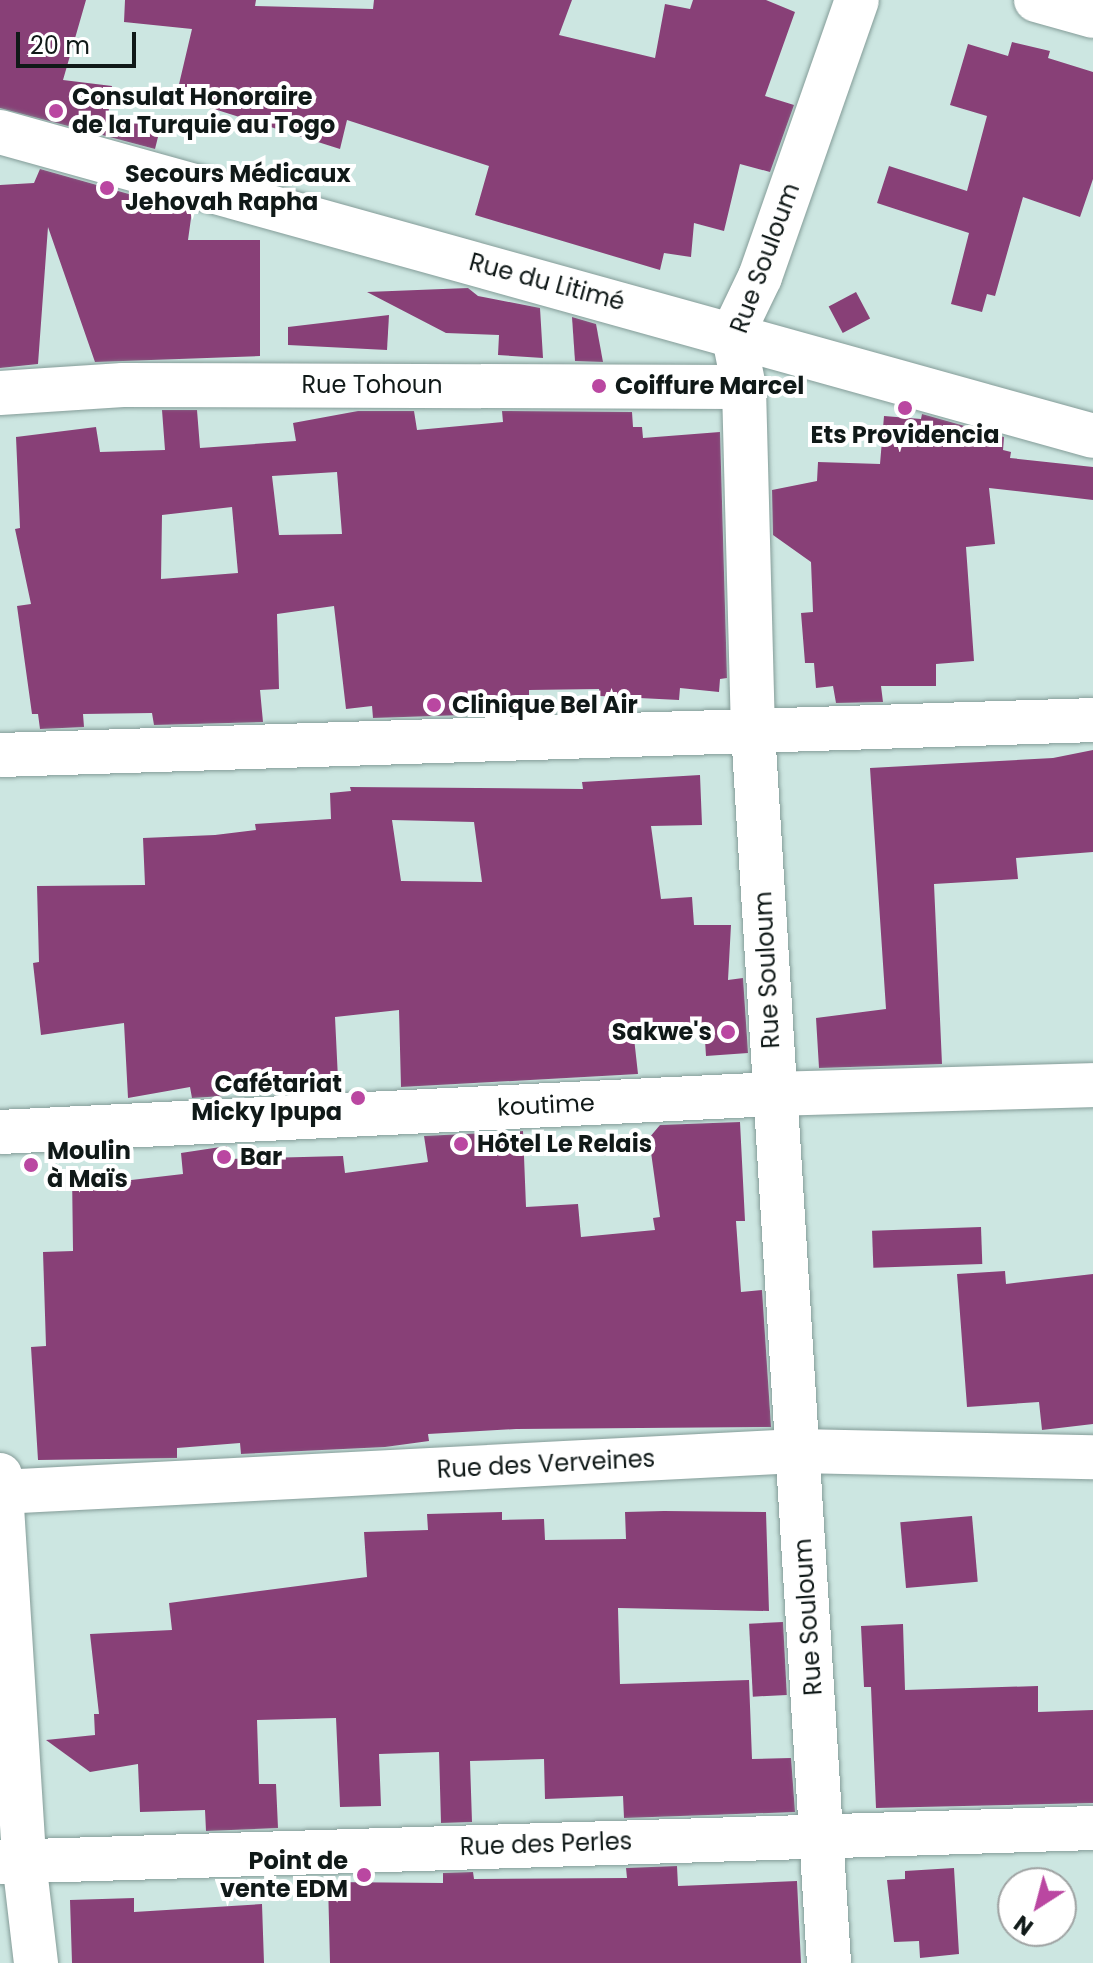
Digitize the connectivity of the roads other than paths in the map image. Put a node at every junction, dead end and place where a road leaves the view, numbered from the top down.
1 (857, 0) edge
2 (1036, 0) edge
3 (1093, 16) edge
4 (0, 132) edge
5 (733, 333) junction
6 (744, 387) junction
7 (0, 393) edge
8 (1093, 436) edge
9 (1093, 720) edge
10 (753, 732) junction
11 (0, 755) edge
12 (1093, 1085) edge
13 (775, 1094) junction
14 (0, 1132) edge
15 (797, 1451) junction
16 (1093, 1457) edge
17 (0, 1486) edge
18 (1093, 1828) edge
19 (822, 1836) junction
20 (12, 1862) edge
21 (36, 1963) edge
22 (829, 1963) edge

1 - 5 street, Rue Souloum
2 - 3 street
4 - 5 street, Rue du Litimé
5 - 6 street, Rue Souloum
5 - 8 street, Rue du Litimé
6 - 7 street, Rue Tohoun
6 - 10 street, Rue Souloum
9 - 10 street
10 - 11 street
10 - 13 street, Rue Souloum
12 - 13 street, koutime
13 - 14 street, koutime
13 - 15 street, Rue Souloum
15 - 16 street, Rue des Verveines
15 - 17 street, Rue des Verveines
15 - 19 street, Rue Souloum
17 - 20 street
18 - 19 street, Rue des Perles
19 - 20 street, Rue des Perles
19 - 22 street, Rue Souloum
20 - 21 street

